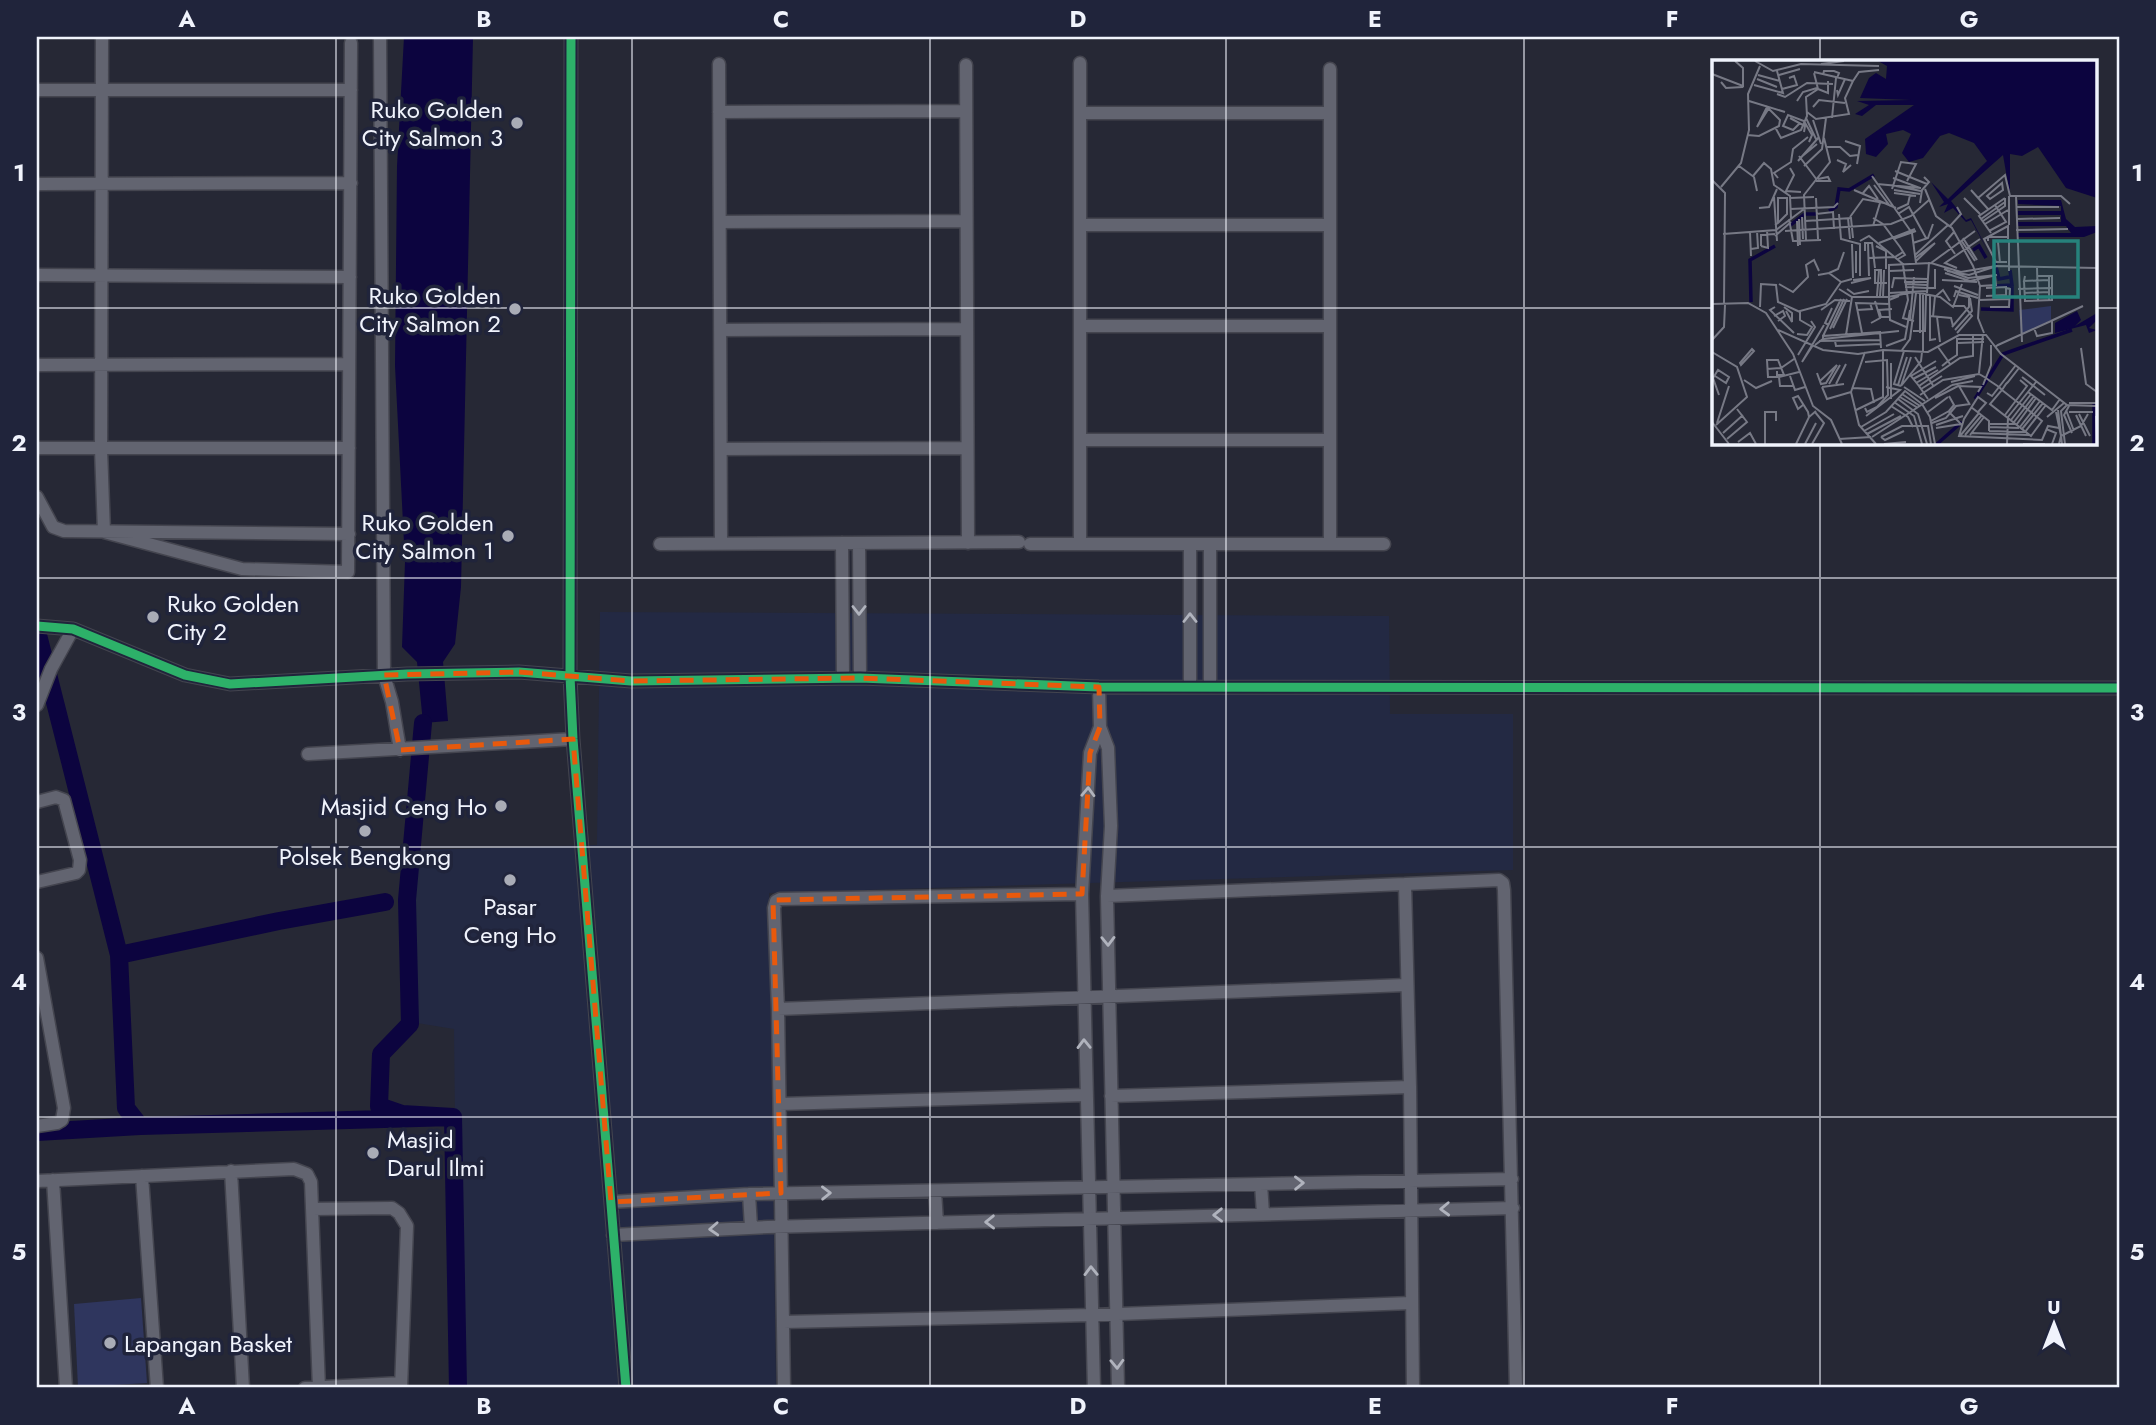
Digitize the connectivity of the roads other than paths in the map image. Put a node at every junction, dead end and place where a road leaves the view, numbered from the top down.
1 (102, 37) edge
2 (380, 37) edge
3 (571, 37) edge
4 (351, 43) dead end
5 (1080, 63) dead end
6 (719, 64) dead end
7 (966, 65) dead end
8 (1330, 69) dead end
9 (37, 90) edge
10 (102, 90) junction
11 (351, 90) junction
12 (966, 111) junction
13 (719, 112) junction
14 (1080, 113) junction
15 (1330, 113) junction
16 (351, 183) junction
17 (37, 184) edge
18 (103, 184) junction
19 (966, 221) junction
20 (720, 222) junction
21 (1080, 225) junction
22 (1330, 225) junction
23 (37, 275) edge
24 (102, 275) junction
25 (350, 277) junction
26 (1080, 326) junction
27 (1330, 326) junction
28 (720, 330) junction
29 (967, 330) junction
30 (349, 364) junction
31 (37, 365) edge
32 (102, 365) junction
33 (1080, 440) junction
34 (1330, 440) junction
35 (37, 448) edge
36 (349, 448) junction
37 (967, 448) junction
38 (101, 449) junction
39 (720, 449) junction
40 (37, 497) edge
41 (104, 532) junction
42 (349, 534) junction
43 (968, 542) junction
44 (721, 543) junction
45 (842, 543) junction
46 (859, 543) junction
47 (660, 544) dead end
48 (1080, 544) junction
49 (1190, 544) junction
50 (1210, 544) junction
51 (1330, 544) junction
52 (1384, 544) dead end
53 (41, 625) edge
54 (74, 629) junction
55 (384, 675) junction
56 (570, 676) junction
57 (843, 678) junction
58 (860, 678) junction
59 (1099, 687) junction
60 (1190, 687) junction
61 (1210, 687) junction
62 (2119, 688) edge
63 (37, 705) edge
64 (1100, 727) junction
65 (573, 739) junction
66 (400, 750) junction
67 (307, 754) dead end
68 (37, 802) edge
69 (1087, 826) junction
70 (1111, 826) junction
71 (37, 882) edge
72 (1405, 884) junction
73 (1082, 894) junction
74 (1107, 897) junction
75 (37, 958) edge
76 (1406, 985) junction
77 (1083, 997) junction
78 (1109, 998) junction
79 (778, 1009) junction
80 (1410, 1087) junction
81 (1086, 1095) junction
82 (1111, 1096) junction
83 (780, 1104) junction
84 (37, 1126) edge
85 (231, 1171) junction
86 (142, 1176) junction
87 (1512, 1179) junction
88 (37, 1181) edge
89 (53, 1181) junction
90 (1411, 1181) junction
91 (1261, 1184) junction
92 (1112, 1187) junction
93 (1088, 1188) junction
94 (935, 1191) junction
95 (781, 1193) junction
96 (749, 1194) junction
97 (611, 1202) junction
98 (1513, 1208) junction
99 (312, 1209) junction
100 (1410, 1210) junction
101 (1262, 1214) junction
102 (1114, 1218) junction
103 (1089, 1220) junction
104 (937, 1223) junction
105 (751, 1227) junction
106 (781, 1227) junction
107 (613, 1235) junction
108 (1411, 1303) junction
109 (1116, 1313) junction
110 (1092, 1315) junction
111 (783, 1322) junction
112 (401, 1386) edge
113 (66, 1388) edge
114 (157, 1388) edge
115 (243, 1388) edge
116 (305, 1388) edge
117 (319, 1388) edge
118 (626, 1388) edge
119 (784, 1388) edge
120 (1094, 1388) edge
121 (1118, 1388) edge
122 (1413, 1388) edge
123 (1516, 1388) edge

1 - 10 street
2 - 55 street
3 - 56 street
4 - 11 street
5 - 14 street
6 - 13 street
7 - 12 street
8 - 15 street
9 - 10 street
10 - 11 street
10 - 18 street
11 - 16 street
12 - 13 street
12 - 19 street
13 - 20 street
14 - 15 street
14 - 21 street
15 - 22 street
16 - 18 street
16 - 25 street
17 - 18 street
18 - 24 street
19 - 20 street
19 - 29 street
20 - 28 street
21 - 22 street
21 - 26 street
22 - 27 street
23 - 24 street
24 - 25 street
24 - 32 street
25 - 30 street
26 - 27 street
26 - 33 street
27 - 34 street
28 - 29 street
28 - 39 street
29 - 37 street
30 - 32 street
30 - 36 street
31 - 32 street
32 - 38 street
33 - 34 street
33 - 48 street
34 - 51 street
35 - 38 street
36 - 38 street
36 - 42 street
37 - 39 street
37 - 43 street
38 - 41 street
39 - 44 street
40 - 41 street
41 - 42 street
41 - 42 street
43 - 46 street
43 - 48 street
44 - 45 street
44 - 47 street
45 - 46 street
45 - 57 street
46 -> 58 street
48 - 49 street
49 - 50 street
60 -> 49 street
50 - 51 street
50 - 61 street
51 - 52 street
53 - 54 street
54 - 55 street
54 - 63 street
55 - 56 street
55 - 66 street
56 - 57 street
56 - 65 street
57 - 58 street
58 - 59 street
59 - 60 street
59 - 64 street
60 - 61 street
61 - 62 street
69 -> 64 street
64 - 70 street
65 - 66 street
65 - 97 street
66 - 67 street
68 - 71 street
69 - 70 street
69 - 73 street
70 - 74 street
72 - 74 street
72 - 76 street
72 - 87 street
73 - 77 street
73 - 79 street
74 -> 78 street
75 - 84 street
76 - 78 street
76 - 80 street
77 - 78 street
77 - 79 street
81 -> 77 street
78 - 82 street
79 - 83 street
80 - 82 street
80 - 90 street
81 - 83 street
81 - 93 street
82 - 92 street
83 - 95 street
85 - 86 street
85 - 99 street
85 - 115 street
86 - 89 street
86 - 114 street
87 - 90 street
87 - 98 street
88 - 89 street
89 - 113 street
91 -> 90 street
90 - 100 street
91 - 92 street
91 - 101 street
92 - 93 street
92 - 102 street
93 - 94 street
93 - 103 street
95 -> 94 street
94 - 104 street
95 - 96 street
95 - 106 street
96 - 97 street
96 - 105 street
97 - 107 street
98 -> 100 street
98 - 123 street
99 - 112 street
99 - 117 street
100 - 101 street
100 - 108 street
101 -> 102 street
102 - 103 street
102 - 109 street
103 -> 104 street
110 -> 103 street
104 - 106 street
105 - 106 street
105 -> 107 street
106 - 111 street
107 - 118 street
108 - 109 street
108 - 122 street
109 - 110 street
109 -> 121 street
110 - 111 street
110 - 120 street
111 - 119 street
112 - 117 street
116 - 117 street

